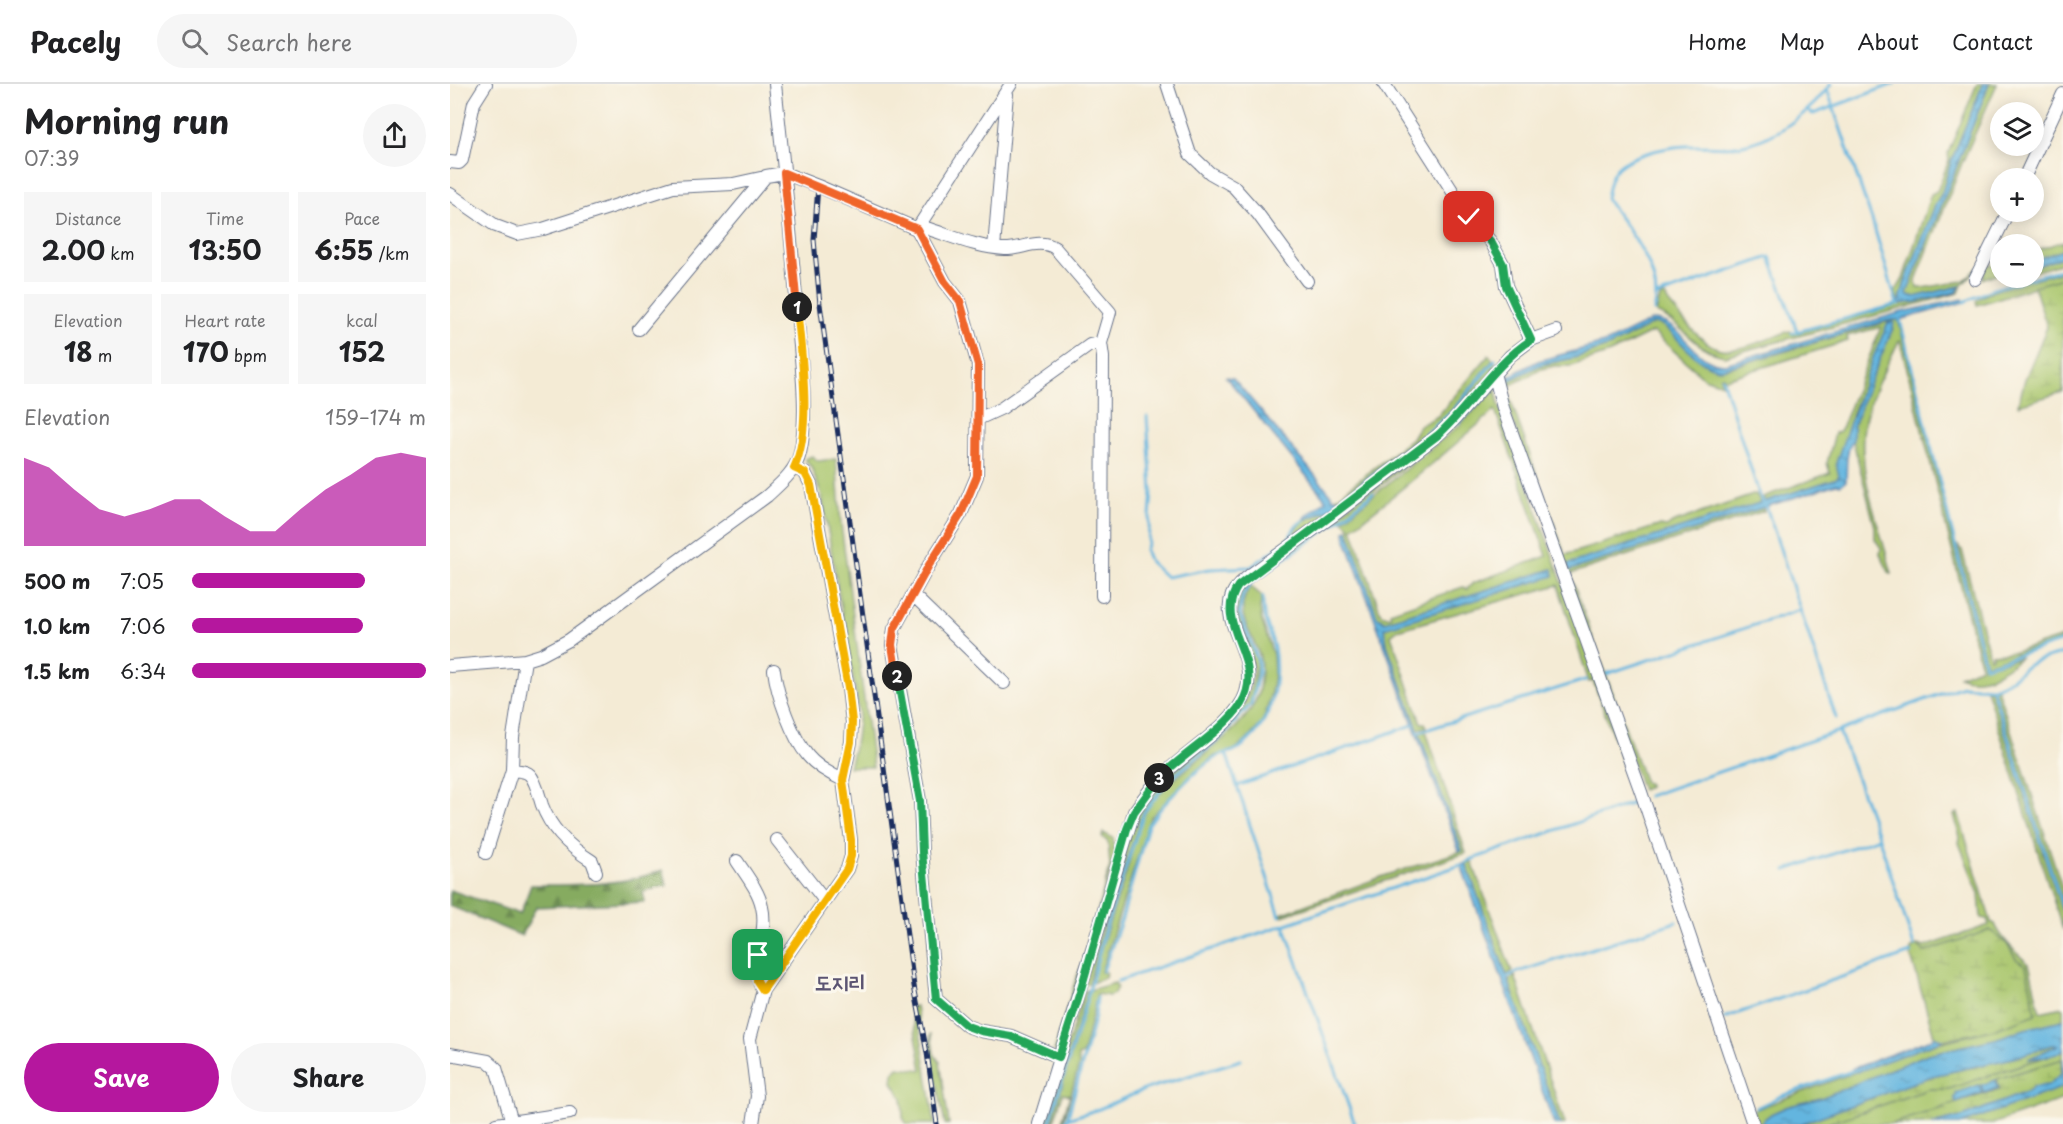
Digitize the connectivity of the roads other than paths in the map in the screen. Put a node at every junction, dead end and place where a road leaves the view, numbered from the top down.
1 (486, 84) edge
2 (775, 84) edge
3 (1167, 84) edge
4 (1384, 84) edge
5 (1009, 87) edge
6 (2063, 93) edge
7 (450, 162) edge
8 (2029, 168) edge
9 (784, 173) junction
10 (766, 176) junction
11 (450, 194) edge
12 (2003, 222) edge
13 (917, 229) junction
14 (994, 248) junction
15 (1975, 279) dead end
16 (1307, 281) dead end
17 (639, 329) dead end
18 (1556, 331) dead end
19 (1531, 340) junction
20 (1101, 343) junction
21 (1494, 373) junction
22 (978, 419) junction
23 (794, 468) junction
24 (913, 595) junction
25 (1102, 596) dead end
26 (525, 660) junction
27 (450, 666) edge
28 (774, 670) dead end
29 (1004, 683) dead end
30 (512, 770) junction
31 (843, 780) junction
32 (777, 840) dead end
33 (486, 853) dead end
34 (737, 861) dead end
35 (596, 872) dead end
36 (825, 901) junction
37 (763, 990) junction
38 (450, 1054) edge
39 (1059, 1057) junction
40 (570, 1113) dead end
41 (512, 1122) junction
42 (496, 1124) edge
43 (753, 1124) edge
44 (1039, 1124) edge
45 (1753, 1124) edge

1 - 7 street
2 - 9 street
3 - 16 street
4 - 19 street
5 - 13 street
5 - 14 street
6 - 8 street
9 - 10 street
9 - 13 street
9 - 23 street
10 - 11 street
10 - 17 street
12 - 15 street
13 - 14 street
13 - 22 street
14 - 20 street
18 - 19 street
19 - 21 street
20 - 22 street
20 - 25 street
21 - 39 street
21 - 45 street
22 - 24 street
23 - 26 street
23 - 31 street
24 - 29 street
24 - 39 street
26 - 27 street
26 - 30 street
28 - 31 street
30 - 33 street
30 - 35 street
31 - 36 street
32 - 36 street
34 - 37 street
36 - 37 street
37 - 43 street
38 - 41 street
39 - 44 street
40 - 41 street
41 - 42 street

